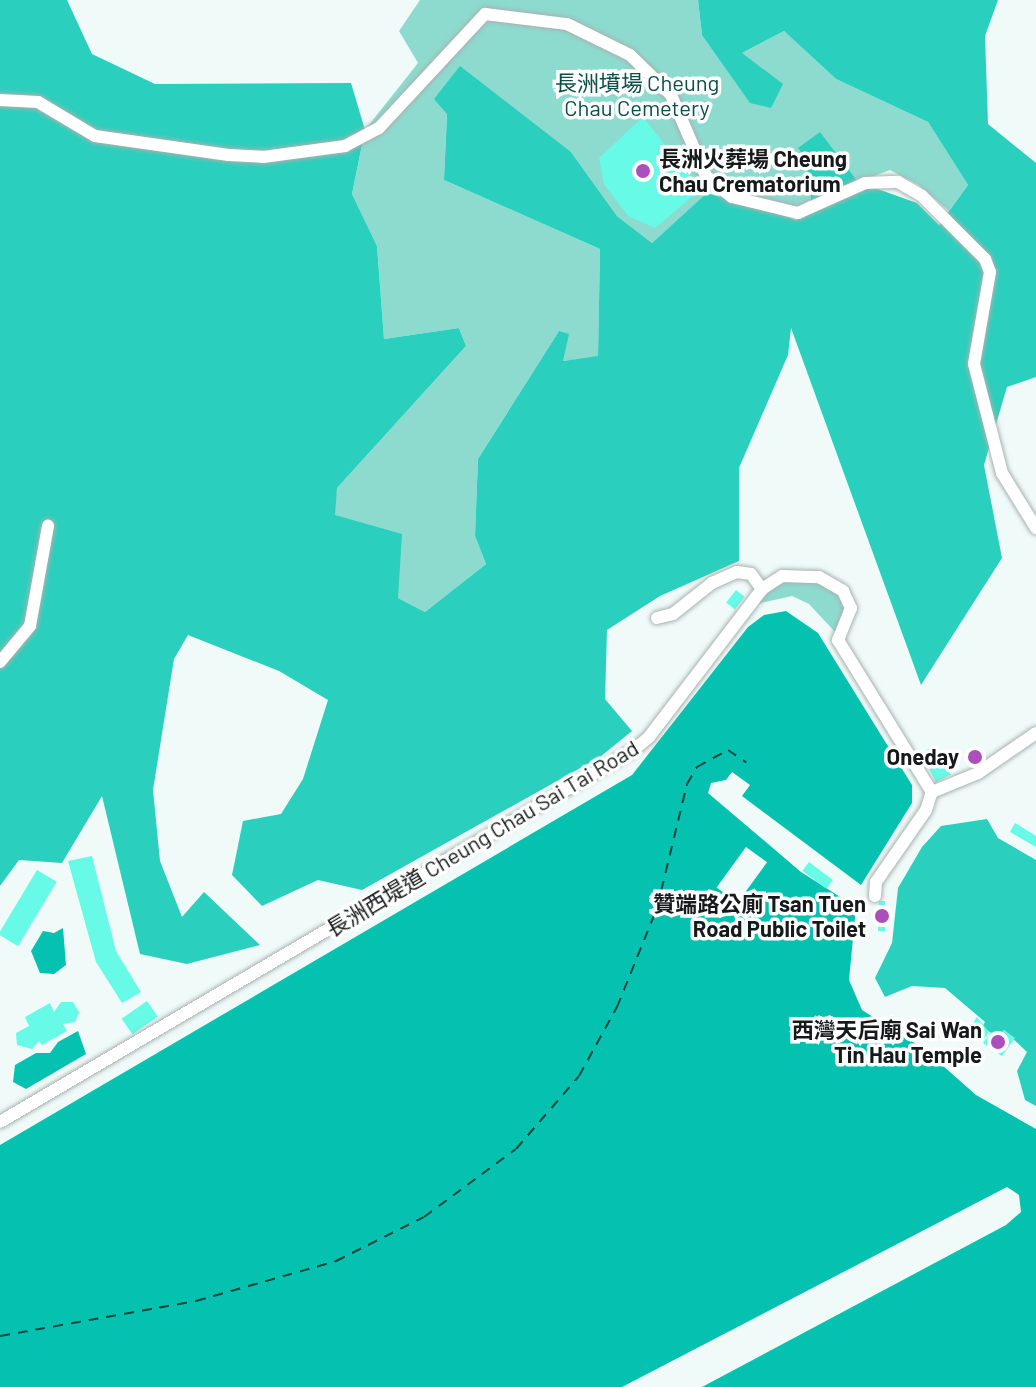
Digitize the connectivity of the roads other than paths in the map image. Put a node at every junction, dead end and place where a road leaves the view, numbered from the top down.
1 (0, 100) edge
2 (48, 526) dead end
3 (1036, 528) edge
4 (762, 589) junction
5 (657, 618) dead end
6 (0, 662) edge
7 (1036, 733) edge
8 (932, 792) junction
9 (875, 896) dead end
10 (0, 1122) edge

1 - 3 street
2 - 6 street
4 - 5 street
4 - 8 street
4 - 10 street, 長洲西堤道 Cheung Chau Sai Tai Road
7 - 8 street
8 - 9 street

